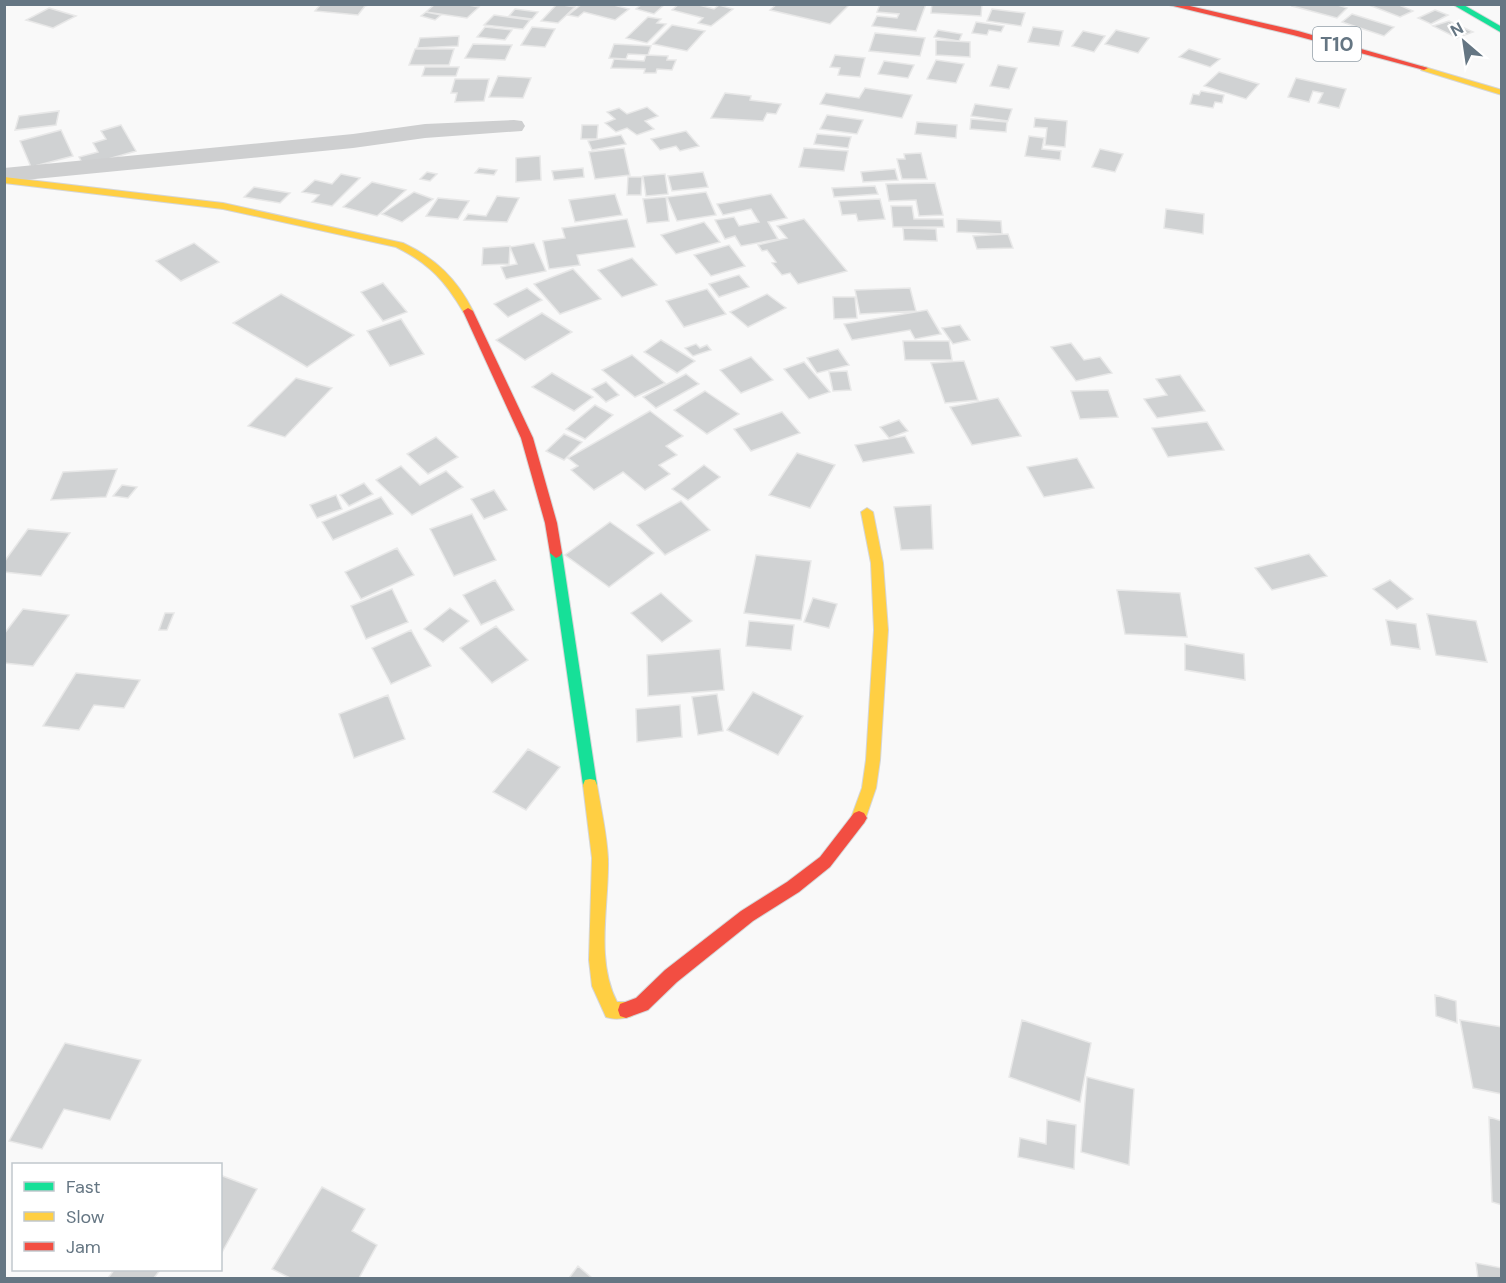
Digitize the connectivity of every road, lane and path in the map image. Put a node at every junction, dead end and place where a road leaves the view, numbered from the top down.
1 (1169, 4) edge
2 (1456, 4) edge
3 (1502, 31) edge
4 (1502, 93) edge
5 (514, 126) dead end
6 (4, 175) edge
7 (4, 180) edge
8 (867, 512) dead end

1 - 4 main road, T10
2 - 3 main road
5 - 6 street
7 - 8 main road

